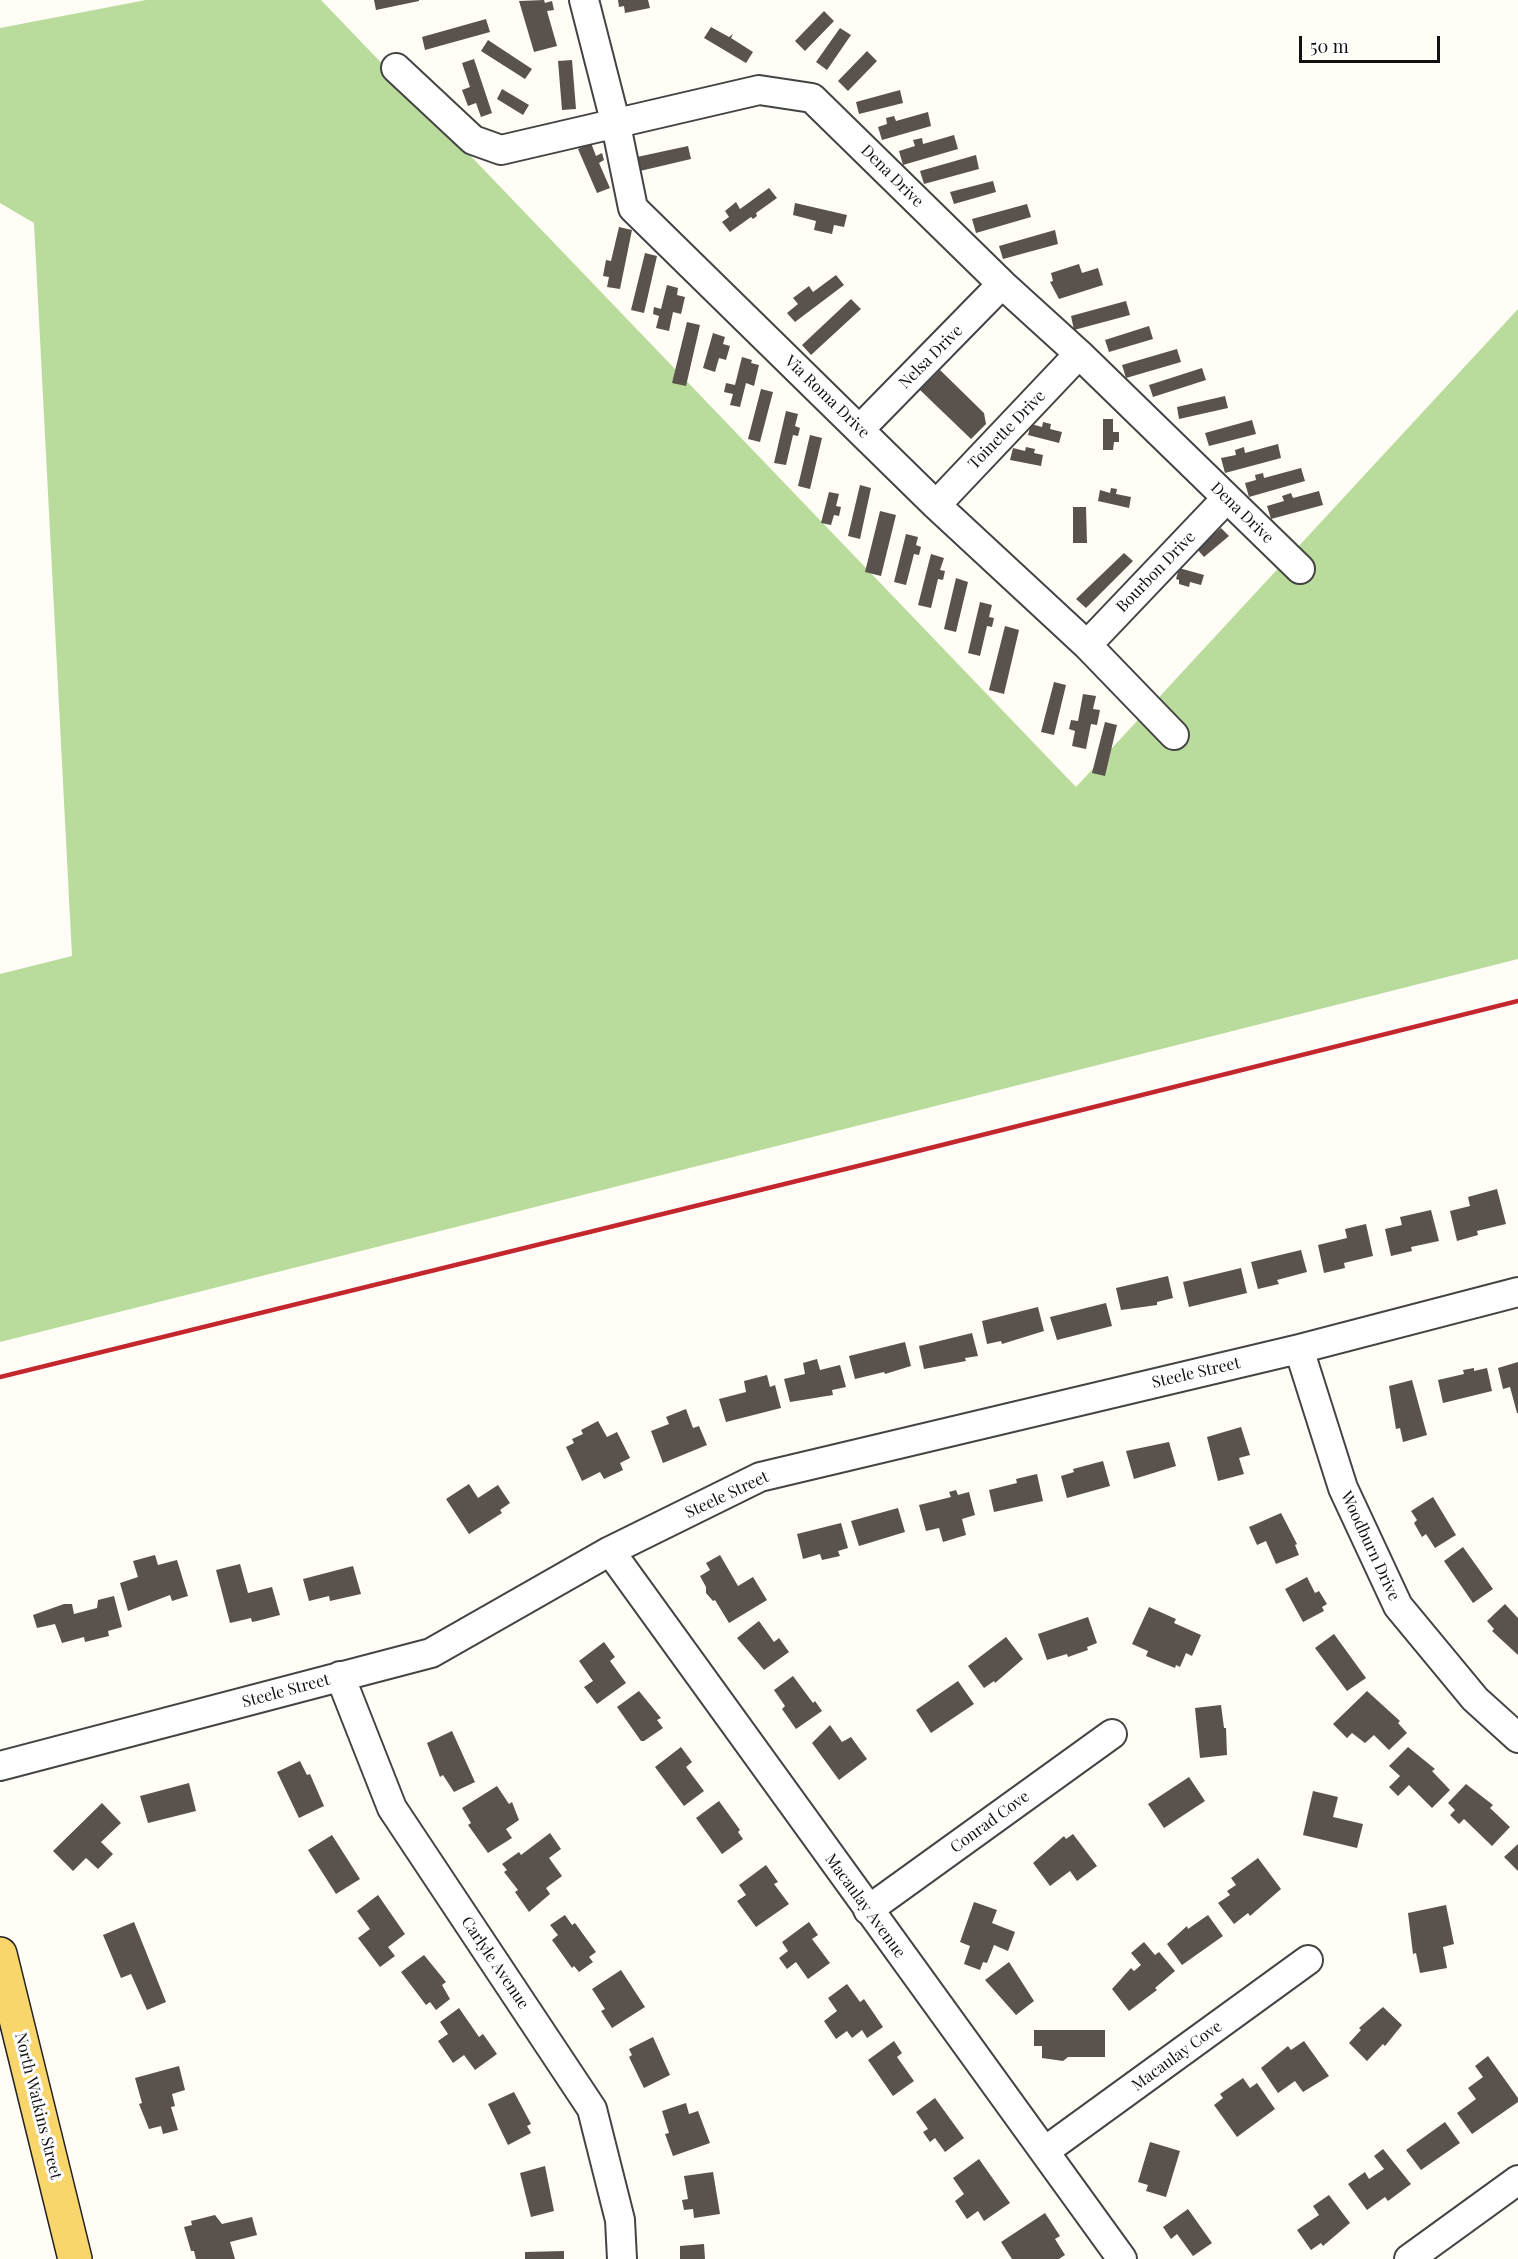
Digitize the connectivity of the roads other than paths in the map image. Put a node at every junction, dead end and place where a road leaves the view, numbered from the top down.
1 (584, 0) edge
2 (396, 68) dead end
3 (616, 125) junction
4 (1002, 284) junction
5 (1079, 354) junction
6 (860, 429) junction
7 (1226, 499) junction
8 (936, 505) junction
9 (1300, 569) dead end
10 (1087, 645) junction
11 (1174, 735) dead end
12 (1518, 1292) edge
13 (1299, 1348) junction
14 (610, 1551) junction
15 (340, 1676) junction
16 (1112, 1734) dead end
17 (1518, 1738) edge
18 (0, 1766) edge
19 (868, 1910) junction
20 (0, 1954) edge
21 (1308, 1960) dead end
22 (1045, 2151) junction
23 (1518, 2180) edge
24 (75, 2259) edge
25 (622, 2259) edge
26 (1122, 2259) edge
27 (1409, 2259) edge

1 - 3 street, Via Roma Drive
2 - 3 street, Dena Drive
3 - 4 street, Dena Drive
3 - 6 street, Via Roma Drive
4 - 5 street, Dena Drive
4 - 6 street, Nelsa Drive
5 - 7 street, Dena Drive
5 - 8 street, Toinette Drive
6 - 8 street, Via Roma Drive
7 - 9 street, Dena Drive
7 - 10 street, Bourbon Drive
8 - 10 street, Via Roma Drive
10 - 11 street, Via Roma Drive
12 - 13 street, Steele Street
13 - 14 street, Steele Street
13 - 17 street, Woodburn Drive
14 - 15 street, Steele Street
14 - 19 street, Macaulay Avenue
15 - 18 street, Steele Street
15 - 25 street, Carlyle Avenue
16 - 19 street, Conrad Cove
19 - 22 street, Macaulay Avenue
20 - 24 main road, North Watkins Street
21 - 22 street, Macaulay Cove
22 - 26 street, Macaulay Avenue
23 - 27 street

